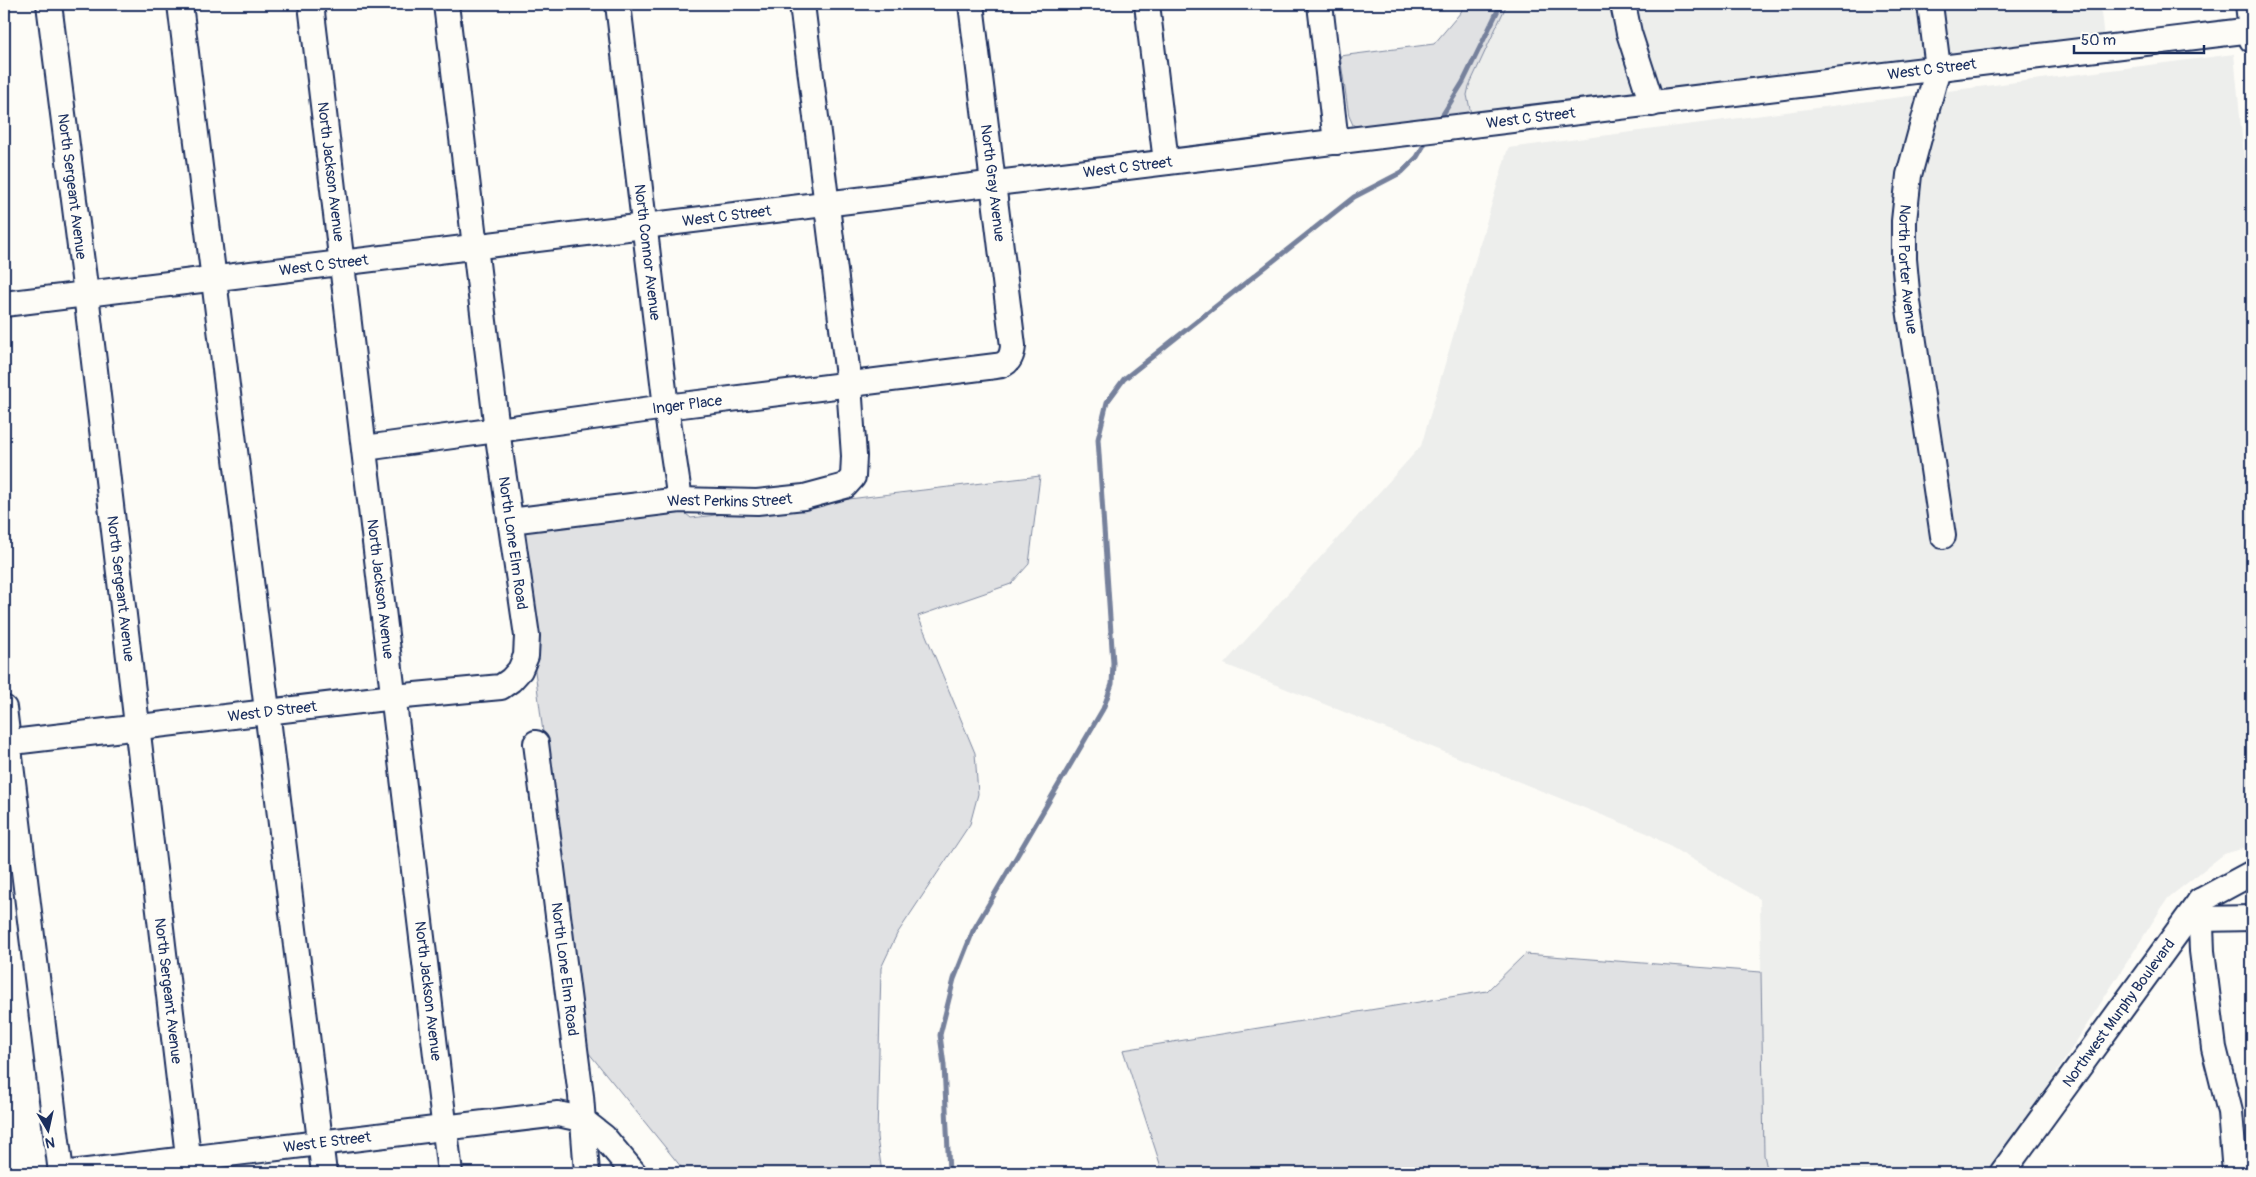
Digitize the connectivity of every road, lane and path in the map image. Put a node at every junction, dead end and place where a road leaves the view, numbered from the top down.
1 (49, 4) edge
2 (180, 4) edge
3 (311, 4) edge
4 (446, 4) edge
5 (618, 4) edge
6 (802, 4) edge
7 (970, 4) edge
8 (1147, 4) edge
9 (1320, 4) edge
10 (1623, 4) edge
11 (1930, 4) edge
12 (2248, 4) edge
13 (2252, 34) edge
14 (1938, 68) junction
15 (1652, 104) junction
16 (1336, 142) junction
17 (1166, 162) junction
18 (993, 183) junction
19 (827, 204) junction
20 (645, 226) junction
21 (475, 247) junction
22 (342, 263) junction
23 (213, 279) junction
24 (86, 294) junction
25 (4, 304) edge
26 (1008, 360) joint
27 (849, 384) junction
28 (666, 407) junction
29 (497, 430) junction
30 (365, 448) junction
31 (680, 500) junction
32 (510, 521) junction
33 (1943, 536) dead end
34 (526, 656) joint
35 (394, 697) junction
36 (4, 708) edge
37 (266, 713) junction
38 (136, 728) junction
39 (6, 743) edge
40 (536, 743) dead end
41 (2252, 873) edge
42 (2200, 910) junction
43 (2252, 918) edge
44 (581, 1119) junction
45 (444, 1128) junction
46 (321, 1143) junction
47 (189, 1166) edge
48 (61, 1173) edge
49 (71, 1173) edge
50 (324, 1173) edge
51 (450, 1173) edge
52 (588, 1173) edge
53 (634, 1173) edge
54 (2002, 1173) edge
55 (2234, 1173) edge

1 - 24 street, North Sergeant Avenue
2 - 23 street
3 - 22 street, North Jackson Avenue
4 - 21 street, North Lone Elm Road
5 - 20 street, North Connor Avenue
6 - 19 street
7 - 18 street, North Gray Avenue
8 - 17 street
9 - 16 street
10 - 15 street
11 - 14 street, North Porter Avenue
12 - 13 street
13 - 14 street, West C Street
14 - 15 street, West C Street
14 - 33 street, North Porter Avenue
15 - 16 street, West C Street
16 - 17 street, West C Street
17 - 18 street, West C Street
18 - 19 street, West C Street
18 - 26 street, North Gray Avenue
19 - 20 street, West C Street
19 - 27 street
20 - 21 street, West C Street
20 - 28 street, North Connor Avenue
21 - 22 street, West C Street
21 - 29 street, North Lone Elm Road
22 - 23 street, West C Street
22 - 30 street, North Jackson Avenue
23 - 24 street, West C Street
23 - 37 street
24 - 25 street, West C Street
24 - 38 street, North Sergeant Avenue
26 - 27 street, Inger Place
27 - 28 street, Inger Place
27 - 31 street, West Perkins Street
28 - 29 street, Inger Place
28 - 31 street, North Connor Avenue
29 - 30 street, Inger Place
29 - 32 street, North Lone Elm Road
30 - 35 street, North Jackson Avenue
31 - 32 street, West Perkins Street
32 - 34 street, North Lone Elm Road
34 - 35 street, West D Street
35 - 37 street, West D Street
35 - 45 street, North Jackson Avenue
36 - 39 street
37 - 38 street, West D Street
37 - 46 street
38 - 39 street, West D Street
38 - 47 street, North Sergeant Avenue
39 - 48 street
40 - 44 street, North Lone Elm Road
41 - 42 street, Northwest Murphy Boulevard
42 - 43 street
42 - 54 street, Northwest Murphy Boulevard
42 - 55 street
44 - 45 street, West E Street
44 - 52 street, North Lone Elm Road
44 - 53 street
45 - 46 street, West E Street
45 - 51 street, North Jackson Avenue
46 - 47 street, West E Street
46 - 50 street
47 - 49 street, West E Street

